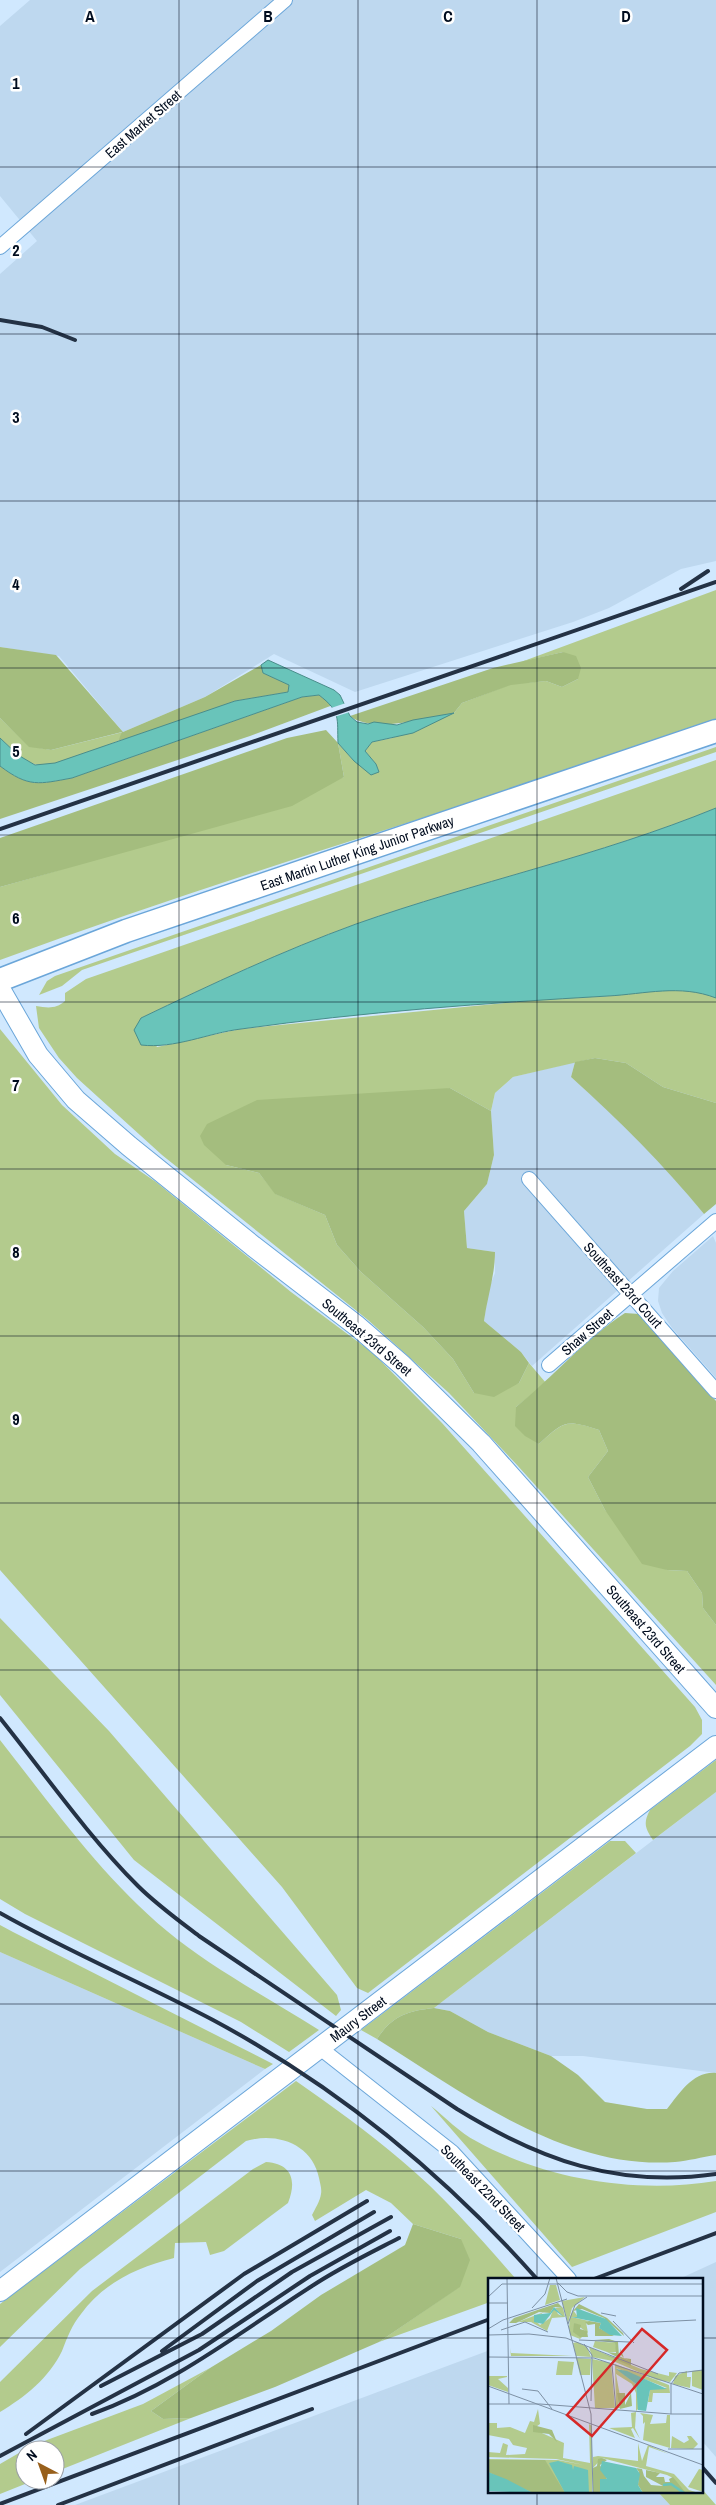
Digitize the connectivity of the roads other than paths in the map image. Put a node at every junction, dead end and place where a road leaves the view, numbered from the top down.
1 (285, 0) edge
2 (0, 247) edge
3 (716, 731) edge
4 (0, 980) edge
5 (0, 988) edge
6 (529, 1179) dead end
7 (716, 1221) edge
8 (631, 1294) junction
9 (549, 1365) dead end
10 (716, 1391) edge
11 (716, 1708) edge
12 (716, 1746) edge
13 (320, 2048) junction
14 (568, 2278) edge
15 (0, 2291) edge

1 - 2 street, East Market Street
3 - 4 main road, East Martin Luther King Junior Parkway
5 - 11 street, Southeast 23rd Street
6 - 8 street, Southeast 23rd Court
7 - 8 street, Shaw Street
8 - 9 street, Shaw Street
8 - 10 street, Southeast 23rd Court
12 - 13 street, Maury Street
13 - 14 street, Southeast 22nd Street
13 - 15 street, Maury Street

